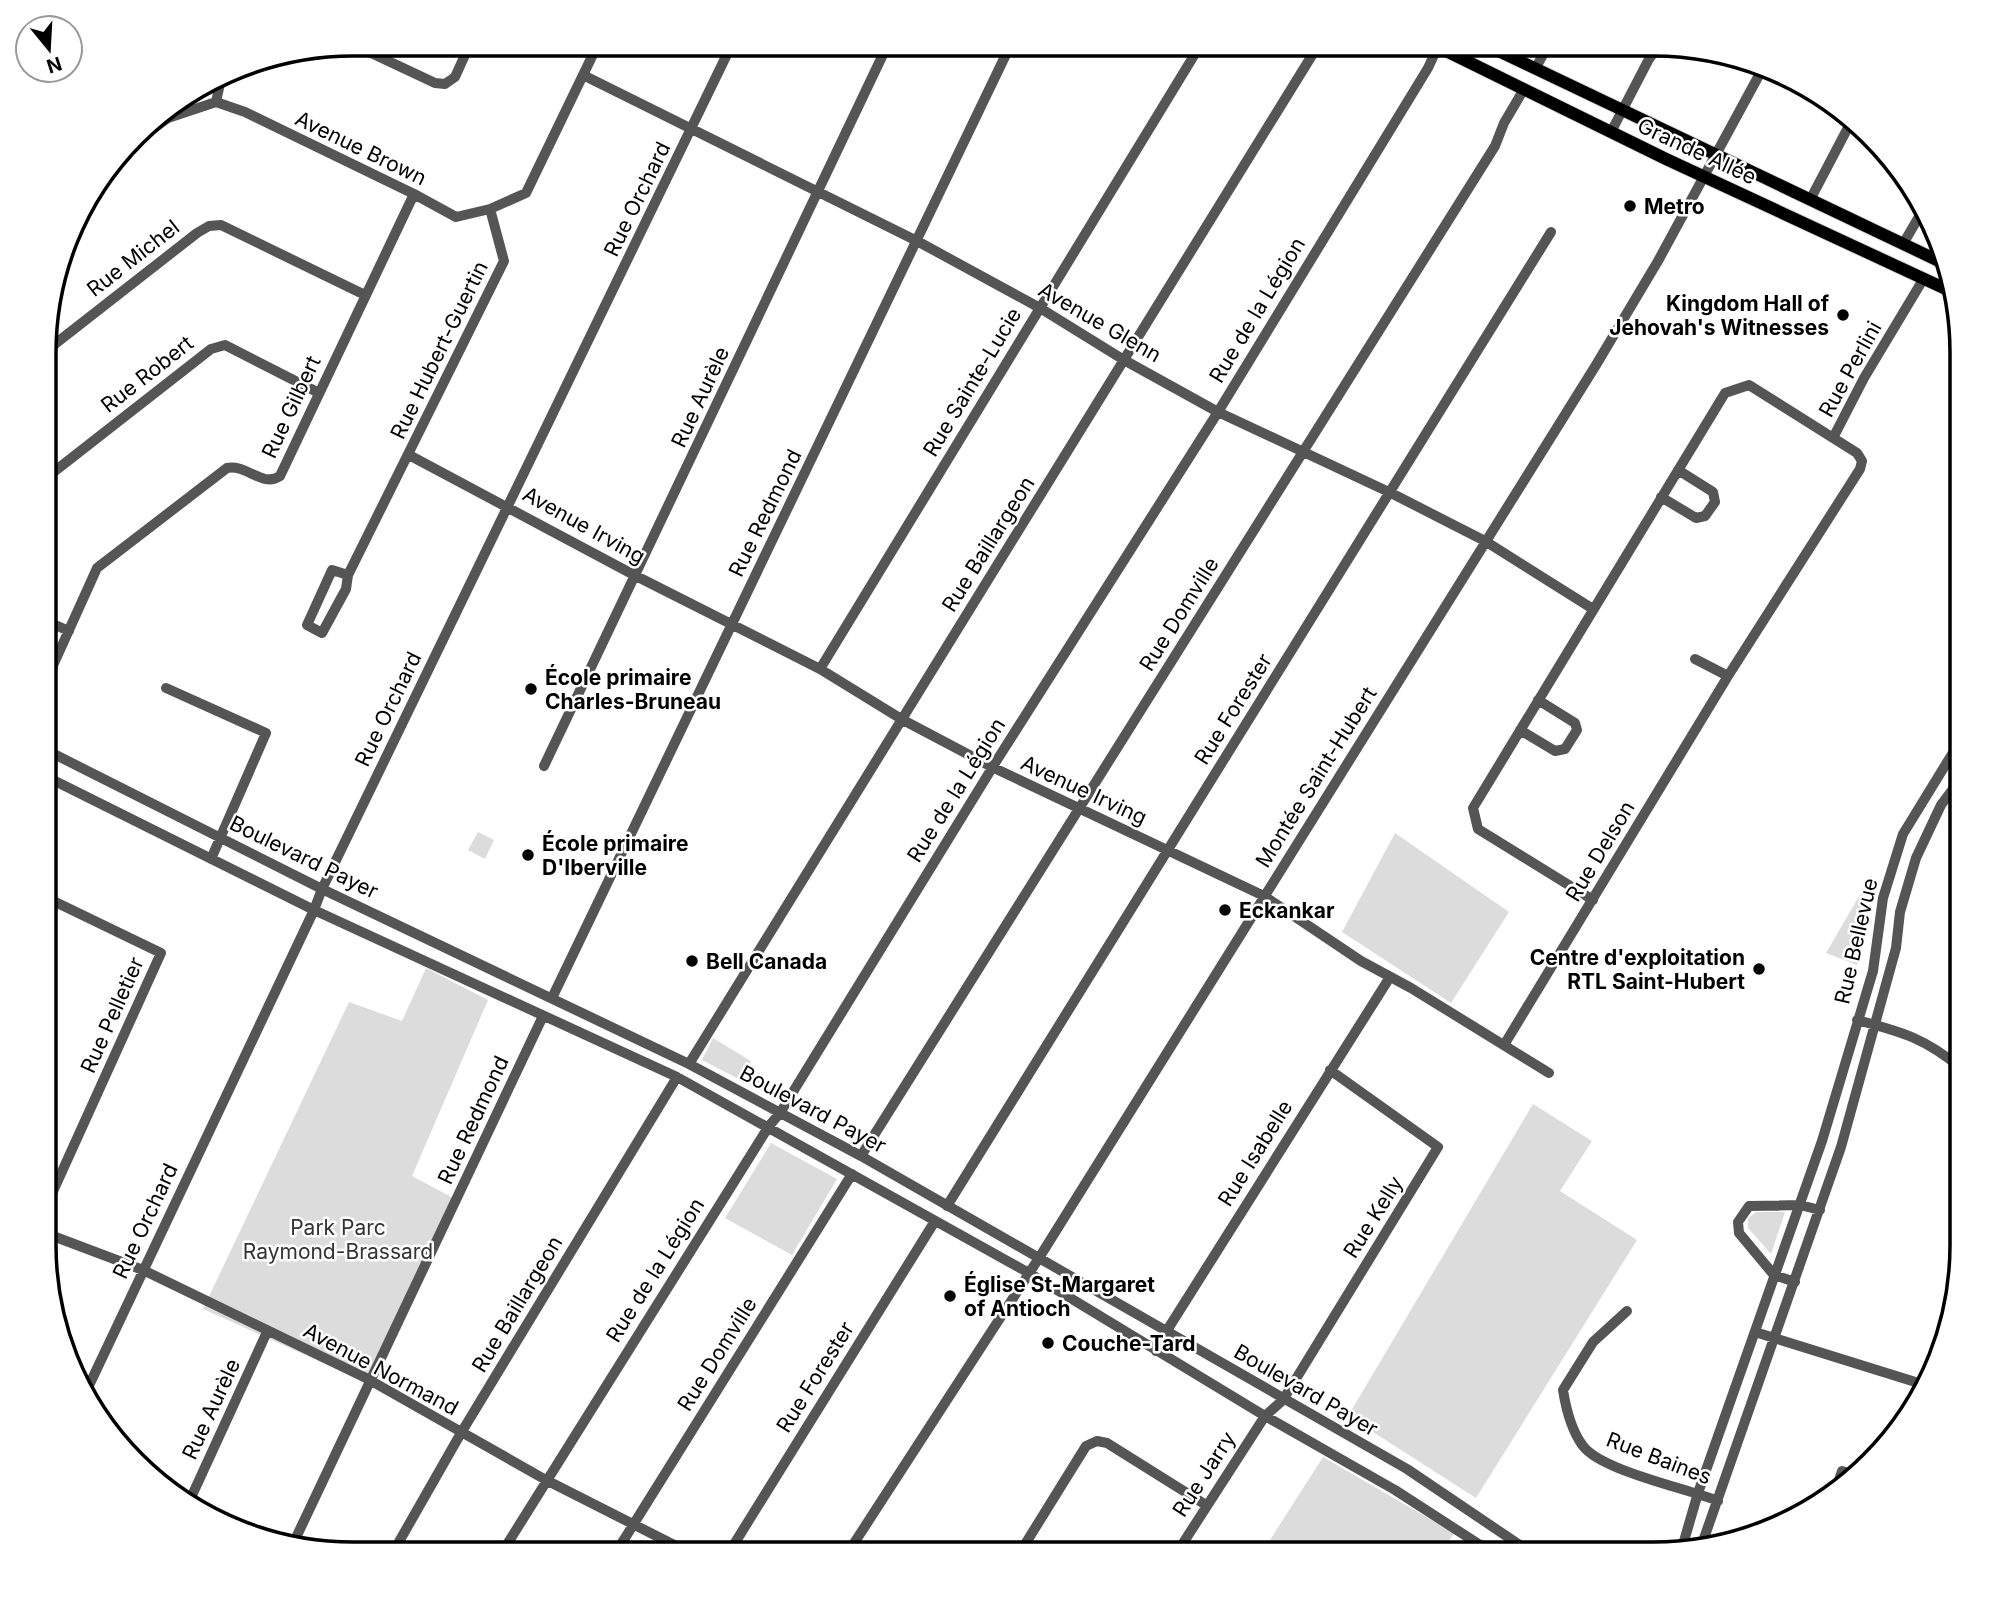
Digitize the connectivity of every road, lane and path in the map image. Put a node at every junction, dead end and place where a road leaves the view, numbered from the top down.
1 (378, 56) edge
2 (464, 56) edge
3 (592, 56) edge
4 (726, 56) edge
5 (882, 56) edge
6 (1005, 56) edge
7 (1194, 56) edge
8 (1312, 56) edge
9 (1430, 56) edge
10 (1459, 56) edge
11 (1508, 56) edge
12 (1542, 56) edge
13 (1651, 56) edge
14 (1535, 69) junction
15 (583, 75) junction
16 (1759, 76) edge
17 (219, 89) edge
18 (1524, 89) junction
19 (216, 102) junction
20 (1621, 111) junction
21 (173, 116) edge
22 (1848, 129) edge
23 (692, 131) junction
24 (1611, 132) junction
25 (1716, 155) junction
26 (1705, 176) junction
27 (819, 192) junction
28 (414, 194) junction
29 (1811, 200) junction
30 (490, 209) junction
31 (1917, 219) edge
32 (1551, 232) dead end
33 (917, 242) junction
34 (1903, 244) junction
35 (1934, 259) edge
36 (1924, 278) junction
37 (1942, 287) edge
38 (365, 295) junction
39 (1040, 308) junction
40 (57, 343) edge
41 (1124, 359) junction
42 (319, 393) junction
43 (1218, 412) junction
44 (1833, 438) junction
45 (1302, 451) junction
46 (409, 454) junction
47 (56, 470) edge
48 (1678, 470) junction
49 (1391, 493) junction
50 (1661, 497) junction
51 (508, 506) junction
52 (1485, 541) junction
53 (348, 575) junction
54 (636, 576) junction
55 (1593, 609) junction
56 (56, 625) edge
57 (733, 625) junction
58 (69, 631) junction
59 (56, 659) edge
60 (1695, 659) dead end
61 (820, 669) junction
62 (1728, 676) junction
63 (166, 688) dead end
64 (1538, 700) junction
65 (903, 720) junction
66 (1520, 730) junction
67 (56, 755) edge
68 (1950, 757) edge
69 (1947, 762) junction
70 (1950, 764) edge
71 (544, 766) dead end
72 (992, 767) junction
73 (56, 781) edge
74 (1950, 794) edge
75 (1081, 808) junction
76 (219, 837) junction
77 (1167, 850) junction
78 (211, 859) junction
79 (322, 889) junction
80 (1264, 896) junction
81 (1593, 900) junction
82 (56, 902) edge
83 (314, 910) junction
84 (1390, 977) junction
85 (552, 998) junction
86 (543, 1016) junction
87 (1857, 1020) junction
88 (1876, 1025) junction
89 (1504, 1045) junction
90 (1950, 1059) edge
91 (689, 1064) junction
92 (1330, 1070) junction
93 (1549, 1073) dead end
94 (677, 1077) junction
95 (780, 1113) junction
96 (769, 1126) junction
97 (861, 1156) junction
98 (852, 1174) junction
99 (56, 1185) edge
100 (1800, 1205) junction
101 (947, 1206) junction
102 (1820, 1210) junction
103 (934, 1221) junction
104 (56, 1237) edge
105 (1039, 1258) junction
106 (143, 1270) junction
107 (1029, 1273) junction
108 (1774, 1275) junction
109 (1795, 1282) junction
110 (1627, 1311) dead end
111 (267, 1332) junction
112 (1166, 1332) junction
113 (1755, 1332) junction
114 (1776, 1339) junction
115 (1156, 1351) junction
116 (370, 1381) junction
117 (90, 1382) edge
118 (1916, 1382) edge
119 (1283, 1400) junction
120 (1265, 1416) junction
121 (461, 1433) junction
122 (546, 1480) junction
123 (1698, 1493) junction
124 (192, 1495) edge
125 (1718, 1502) junction
126 (1206, 1505) junction
127 (633, 1525) junction
128 (297, 1536) edge
129 (1705, 1537) edge
130 (1684, 1540) edge
131 (399, 1542) edge
132 (508, 1542) edge
133 (622, 1542) edge
134 (668, 1542) edge
135 (736, 1542) edge
136 (855, 1542) edge
137 (1026, 1542) edge
138 (1183, 1542) edge
139 (1475, 1542) edge
140 (1514, 1542) edge

1 - 2 street
3 - 15 street
4 - 23 street, Rue Orchard
5 - 27 street, Rue Aurèle
6 - 33 street, Rue Redmond
7 - 39 street, Rue Sainte-Lucie
8 - 41 street, Rue Baillargeon
9 - 43 street, Rue de la Légion
10 - 18 main road, Grande Allée
11 - 14 main road, Grande Allée
12 - 14 street
13 - 20 street
14 - 20 main road, Grande Allée
15 - 23 street, Avenue Glenn
15 - 30 street
16 - 25 street, Montée Saint-Hubert
17 - 19 street
18 - 24 main road, Grande Allée
18 - 45 street, Rue Domville
19 - 21 street
19 - 28 street, Avenue Brown
20 - 24 street
20 - 25 main road, Grande Allée
22 - 29 street
23 - 27 street, Avenue Glenn
23 - 51 street, Rue Orchard
24 - 26 main road, Grande Allée
25 - 26 street, Montée Saint-Hubert
25 - 29 main road, Grande Allée
26 - 36 main road, Grande Allée
26 - 52 street, Montée Saint-Hubert
27 - 33 street, Avenue Glenn
27 - 54 street, Rue Aurèle
28 - 30 street, Avenue Brown
28 - 38 street, Rue Gilbert
29 - 34 main road, Grande Allée
30 - 46 street, Rue Hubert-Guertin
31 - 34 street
32 - 49 street, Rue Forester
33 - 39 street, Avenue Glenn
33 - 57 street, Rue Redmond
34 - 35 main road, Grande Allée
36 - 37 main road, Grande Allée
36 - 44 street, Rue Perlini
38 - 40 street, Rue Michel
38 - 42 street, Rue Gilbert
39 - 41 street, Avenue Glenn
39 - 61 street, Rue Sainte-Lucie
41 - 43 street, Avenue Glenn
41 - 65 street, Rue Baillargeon
42 - 47 street, Rue Robert
42 - 58 street, Rue Gilbert
43 - 45 street, Avenue Glenn
43 - 72 street, Rue de la Légion
44 - 48 street, Rue Perlini
44 - 62 street, Rue Delson
45 - 49 street, Avenue Glenn
45 - 75 street, Rue Domville
46 - 51 street, Avenue Irving
46 - 53 street, Rue Hubert-Guertin
48 - 50 street, Rue Perlini
48 - 50 street
49 - 52 street, Avenue Glenn
49 - 77 street, Rue Forester
50 - 55 street, Rue Perlini
51 - 54 street, Avenue Irving
51 - 79 street, Rue Orchard
52 - 55 street, Avenue Glenn
52 - 80 street, Montée Saint-Hubert
53 - 53 street, Rue Hubert-Guertin
54 - 57 street, Avenue Irving
54 - 71 street, Rue Aurèle
55 - 64 street, Rue Perlini
56 - 58 street
57 - 61 street, Avenue Irving
57 - 85 street, Rue Redmond
58 - 59 street, Rue Gilbert
60 - 62 street
61 - 65 street, Avenue Irving
62 - 81 street, Rue Delson
63 - 76 street
64 - 66 street, Rue Perlini
64 - 66 street
65 - 72 street, Avenue Irving
65 - 91 street, Rue Baillargeon
66 - 81 street, Rue Perlini
67 - 76 street, Boulevard Payer
68 - 69 street, Rue Bellevue
69 - 70 street
69 - 87 street, Rue Bellevue
72 - 75 street, Avenue Irving
72 - 95 street, Rue de la Légion
73 - 78 street, Boulevard Payer
74 - 88 street, Rue Bellevue
75 - 77 street, Avenue Irving
75 - 97 street, Rue Domville
76 - 78 street
76 - 79 street, Boulevard Payer
77 - 80 street, Avenue Irving
77 - 101 street, Rue Forester
78 - 83 street, Boulevard Payer
79 - 83 street, Rue Orchard
79 - 85 street, Boulevard Payer
80 - 84 street, Avenue Irving
80 - 105 street, Montée Saint-Hubert
81 - 89 street, Rue Delson
82 - 99 street, Rue Pelletier
83 - 86 street, Boulevard Payer
83 - 106 street, Rue Orchard
84 - 89 street, Avenue Irving
84 - 92 street, Rue Isabelle
85 - 91 street, Boulevard Payer
86 - 94 street, Boulevard Payer
86 - 116 street, Rue Redmond
87 - 88 street
87 - 100 street, Rue Bellevue
88 - 90 street
88 - 102 street, Rue Bellevue
89 - 93 street, Avenue Irving
91 - 95 street, Boulevard Payer
92 - 112 street, Rue Isabelle
92 - 119 street, Rue Kelly
94 - 96 street, Boulevard Payer
94 - 121 street, Rue Baillargeon
95 - 96 street, Rue de la Légion
95 - 97 street, Boulevard Payer
96 - 98 street, Boulevard Payer
96 - 122 street, Rue de la Légion
97 - 101 street, Boulevard Payer
98 - 103 street, Boulevard Payer
98 - 127 street, Rue Domville
100 - 102 street
100 - 108 street, Rue Bellevue
100 - 108 street
101 - 105 street, Boulevard Payer
102 - 109 street, Rue Bellevue
103 - 107 street, Boulevard Payer
103 - 135 street, Rue Forester
104 - 106 street, Avenue Normand
105 - 107 street, Montée Saint-Hubert
105 - 112 street, Boulevard Payer
106 - 111 street, Avenue Normand
106 - 117 street, Rue Orchard
107 - 115 street, Boulevard Payer
107 - 136 street, Montée Saint-Hubert
108 - 109 street
108 - 113 street, Rue Bellevue
109 - 114 street, Rue Bellevue
110 - 123 street, Rue Baines
111 - 116 street, Avenue Normand
111 - 124 street, Rue Aurèle
112 - 115 street, Rue Isabelle
112 - 119 street, Boulevard Payer
113 - 114 street
113 - 123 street, Rue Bellevue
114 - 118 street
114 - 125 street, Rue Bellevue
115 - 120 street, Boulevard Payer
116 - 121 street, Avenue Normand
116 - 128 street, Rue Redmond
119 - 120 street, Rue Kelly
119 - 140 street, Boulevard Payer
120 - 126 street, Rue Jarry
120 - 139 street, Boulevard Payer
121 - 122 street, Avenue Normand
121 - 131 street, Rue Baillargeon
122 - 127 street, Avenue Normand
122 - 132 street, Rue de la Légion
123 - 125 street, Rue Baines
123 - 130 street, Rue Bellevue
125 - 129 street, Rue Bellevue
126 - 137 street
126 - 138 street, Rue Jarry
127 - 133 street, Rue Domville
127 - 134 street, Avenue Normand

